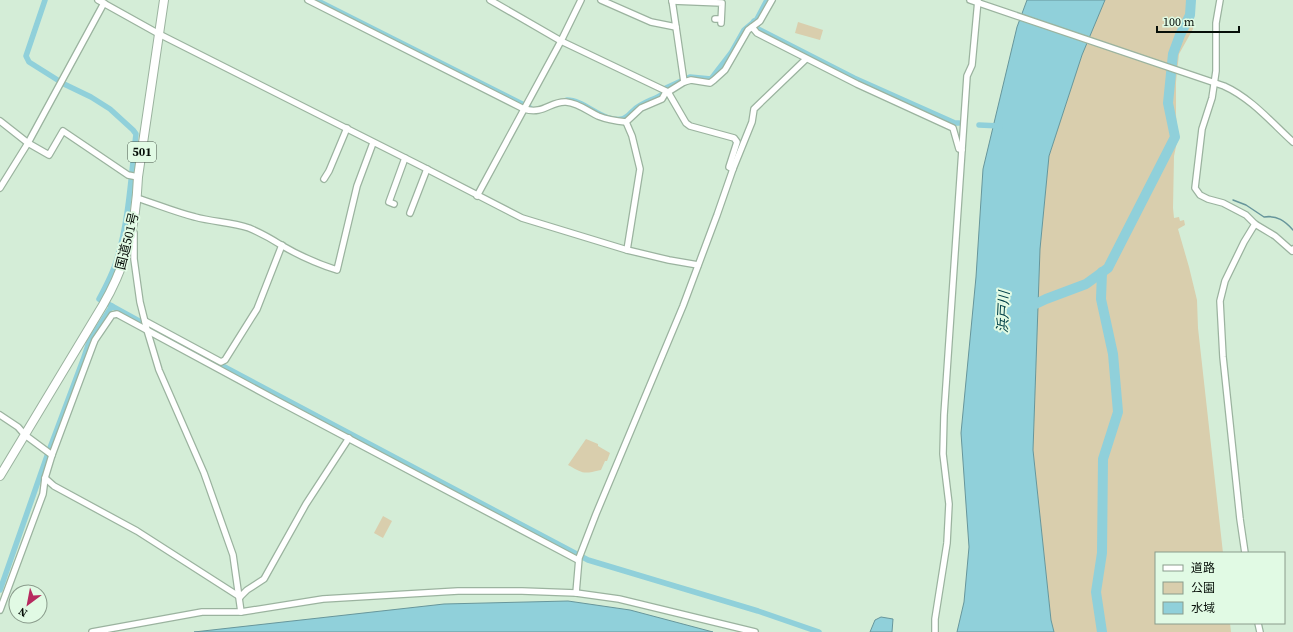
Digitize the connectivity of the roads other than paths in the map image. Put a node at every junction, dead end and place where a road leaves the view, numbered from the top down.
1 (98, 0) edge
2 (164, 0) edge
3 (308, 0) edge
4 (490, 0) edge
5 (581, 0) edge
6 (601, 0) edge
7 (772, 0) edge
8 (970, 0) edge
9 (1220, 0) edge
10 (672, 1) edge
11 (978, 1) edge
12 (104, 3) junction
13 (719, 20) dead end
14 (755, 25) junction
15 (676, 27) junction
16 (159, 34) junction
17 (561, 41) junction
18 (806, 59) junction
19 (684, 80) junction
20 (1214, 82) junction
21 (667, 92) junction
22 (525, 107) junction
23 (0, 121) edge
24 (626, 122) junction
25 (347, 128) junction
26 (1293, 141) edge
27 (28, 143) junction
28 (373, 143) junction
29 (962, 150) junction
30 (405, 158) junction
31 (733, 168) junction
32 (427, 169) junction
33 (133, 176) junction
34 (324, 179) dead end
35 (0, 188) edge
36 (476, 196) junction
37 (137, 198) junction
38 (394, 204) dead end
39 (410, 213) dead end
40 (134, 220) junction
41 (1255, 224) junction
42 (282, 245) junction
43 (1293, 249) edge
44 (628, 250) junction
45 (698, 265) junction
46 (145, 321) junction
47 (147, 330) junction
48 (0, 415) edge
49 (25, 435) junction
50 (349, 438) junction
51 (49, 454) junction
52 (0, 476) edge
53 (45, 478) junction
54 (1245, 552) edge
55 (579, 557) junction
56 (576, 593) junction
57 (240, 597) junction
58 (0, 610) edge
59 (241, 612) junction
60 (92, 632) edge
61 (755, 632) edge
62 (935, 632) edge

1 - 12 street
2 - 16 highway, 国道501号 / 501
3 - 22 street
4 - 17 street
5 - 17 street
6 - 15 street
7 - 14 street
8 - 11 street
9 - 20 street
10 - 13 street
10 - 15 street
11 - 20 street
11 - 29 street
12 - 16 street
12 - 27 street
14 - 18 street
14 - 19 street
15 - 19 street
16 - 25 street
16 - 33 highway, 国道501号 / 501
17 - 21 street
17 - 22 street
18 - 29 street
18 - 31 street
19 - 21 street
20 - 26 street
20 - 41 street
21 - 24 street
21 - 31 street
22 - 24 street
22 - 36 street
23 - 27 street
24 - 44 street
25 - 28 street
25 - 34 street
27 - 33 street
27 - 35 street
28 - 30 street
28 - 42 street
29 - 62 street
30 - 32 street
30 - 38 street
31 - 45 street
32 - 36 street
32 - 39 street
33 - 37 highway, 国道501号 / 501
36 - 44 street
37 - 40 highway, 国道501号 / 501
37 - 42 street
40 - 46 street
40 - 49 highway, 国道501号 / 501
41 - 43 street
41 - 54 street
42 - 46 street
44 - 45 street
45 - 55 street
46 - 47 street
47 - 50 street
47 - 51 street
47 - 57 street
48 - 49 street
49 - 51 street
49 - 52 highway, 国道501号 / 501
50 - 55 street
50 - 57 street
51 - 53 street
53 - 57 street
53 - 58 street
55 - 56 street
56 - 59 street
56 - 61 street
57 - 59 street
59 - 60 street

